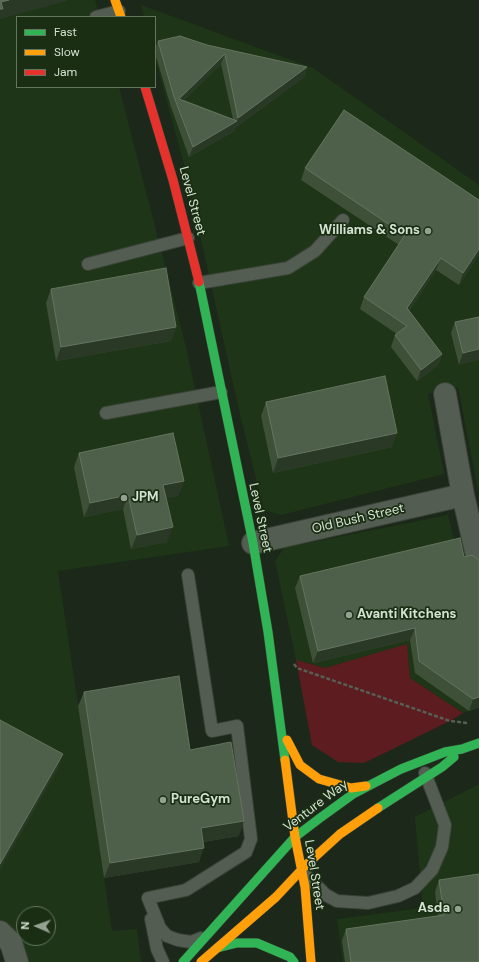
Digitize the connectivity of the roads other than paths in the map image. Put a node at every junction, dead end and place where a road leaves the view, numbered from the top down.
1 (118, 9) edge
2 (99, 16) edge
3 (145, 88) edge
4 (343, 220) dead end
5 (188, 238) junction
6 (88, 264) dead end
7 (199, 283) junction
8 (220, 392) junction
9 (445, 394) dead end
10 (106, 413) dead end
11 (463, 495) junction
12 (253, 543) junction
13 (478, 560) edge
14 (188, 575) dead end
15 (280, 724) junction
16 (479, 743) edge
17 (462, 749) junction
18 (420, 762) junction
19 (427, 776) junction
20 (366, 786) junction
21 (294, 837) junction
22 (302, 870) junction
23 (148, 898) junction
24 (0, 932) edge
25 (204, 937) junction
26 (217, 948) junction
27 (17, 962) edge
28 (162, 962) edge
29 (183, 962) edge
30 (201, 962) edge
31 (294, 962) edge
32 (311, 962) edge

1 - 2 lane
3 - 5 main road, Level Street
4 - 7 lane
5 - 6 lane
5 - 7 main road, Level Street
7 - 8 main road, Level Street
8 - 10 lane
8 - 12 main road, Level Street
9 - 11 street
11 - 12 street, Old Bush Street
11 - 13 street
12 - 15 main road, Level Street
14 - 23 lane
15 - 20 main road
15 - 21 main road, Level Street
16 - 17 main road, Venture Way
17 - 18 main road, Venture Way
17 - 19 main road, Venture Way
18 - 19 lane
18 - 20 main road, Venture Way
19 - 22 main road, Venture Way
19 - 22 lane
20 - 21 main road, Venture Way
21 - 22 main road, Level Street
21 - 25 main road, Venture Way
22 - 26 main road, Venture Way
22 - 32 main road, Level Street
23 - 25 lane
23 - 28 lane
24 - 27 street
25 - 29 main road, Venture Way
26 - 30 main road, Venture Way
26 - 31 main road

